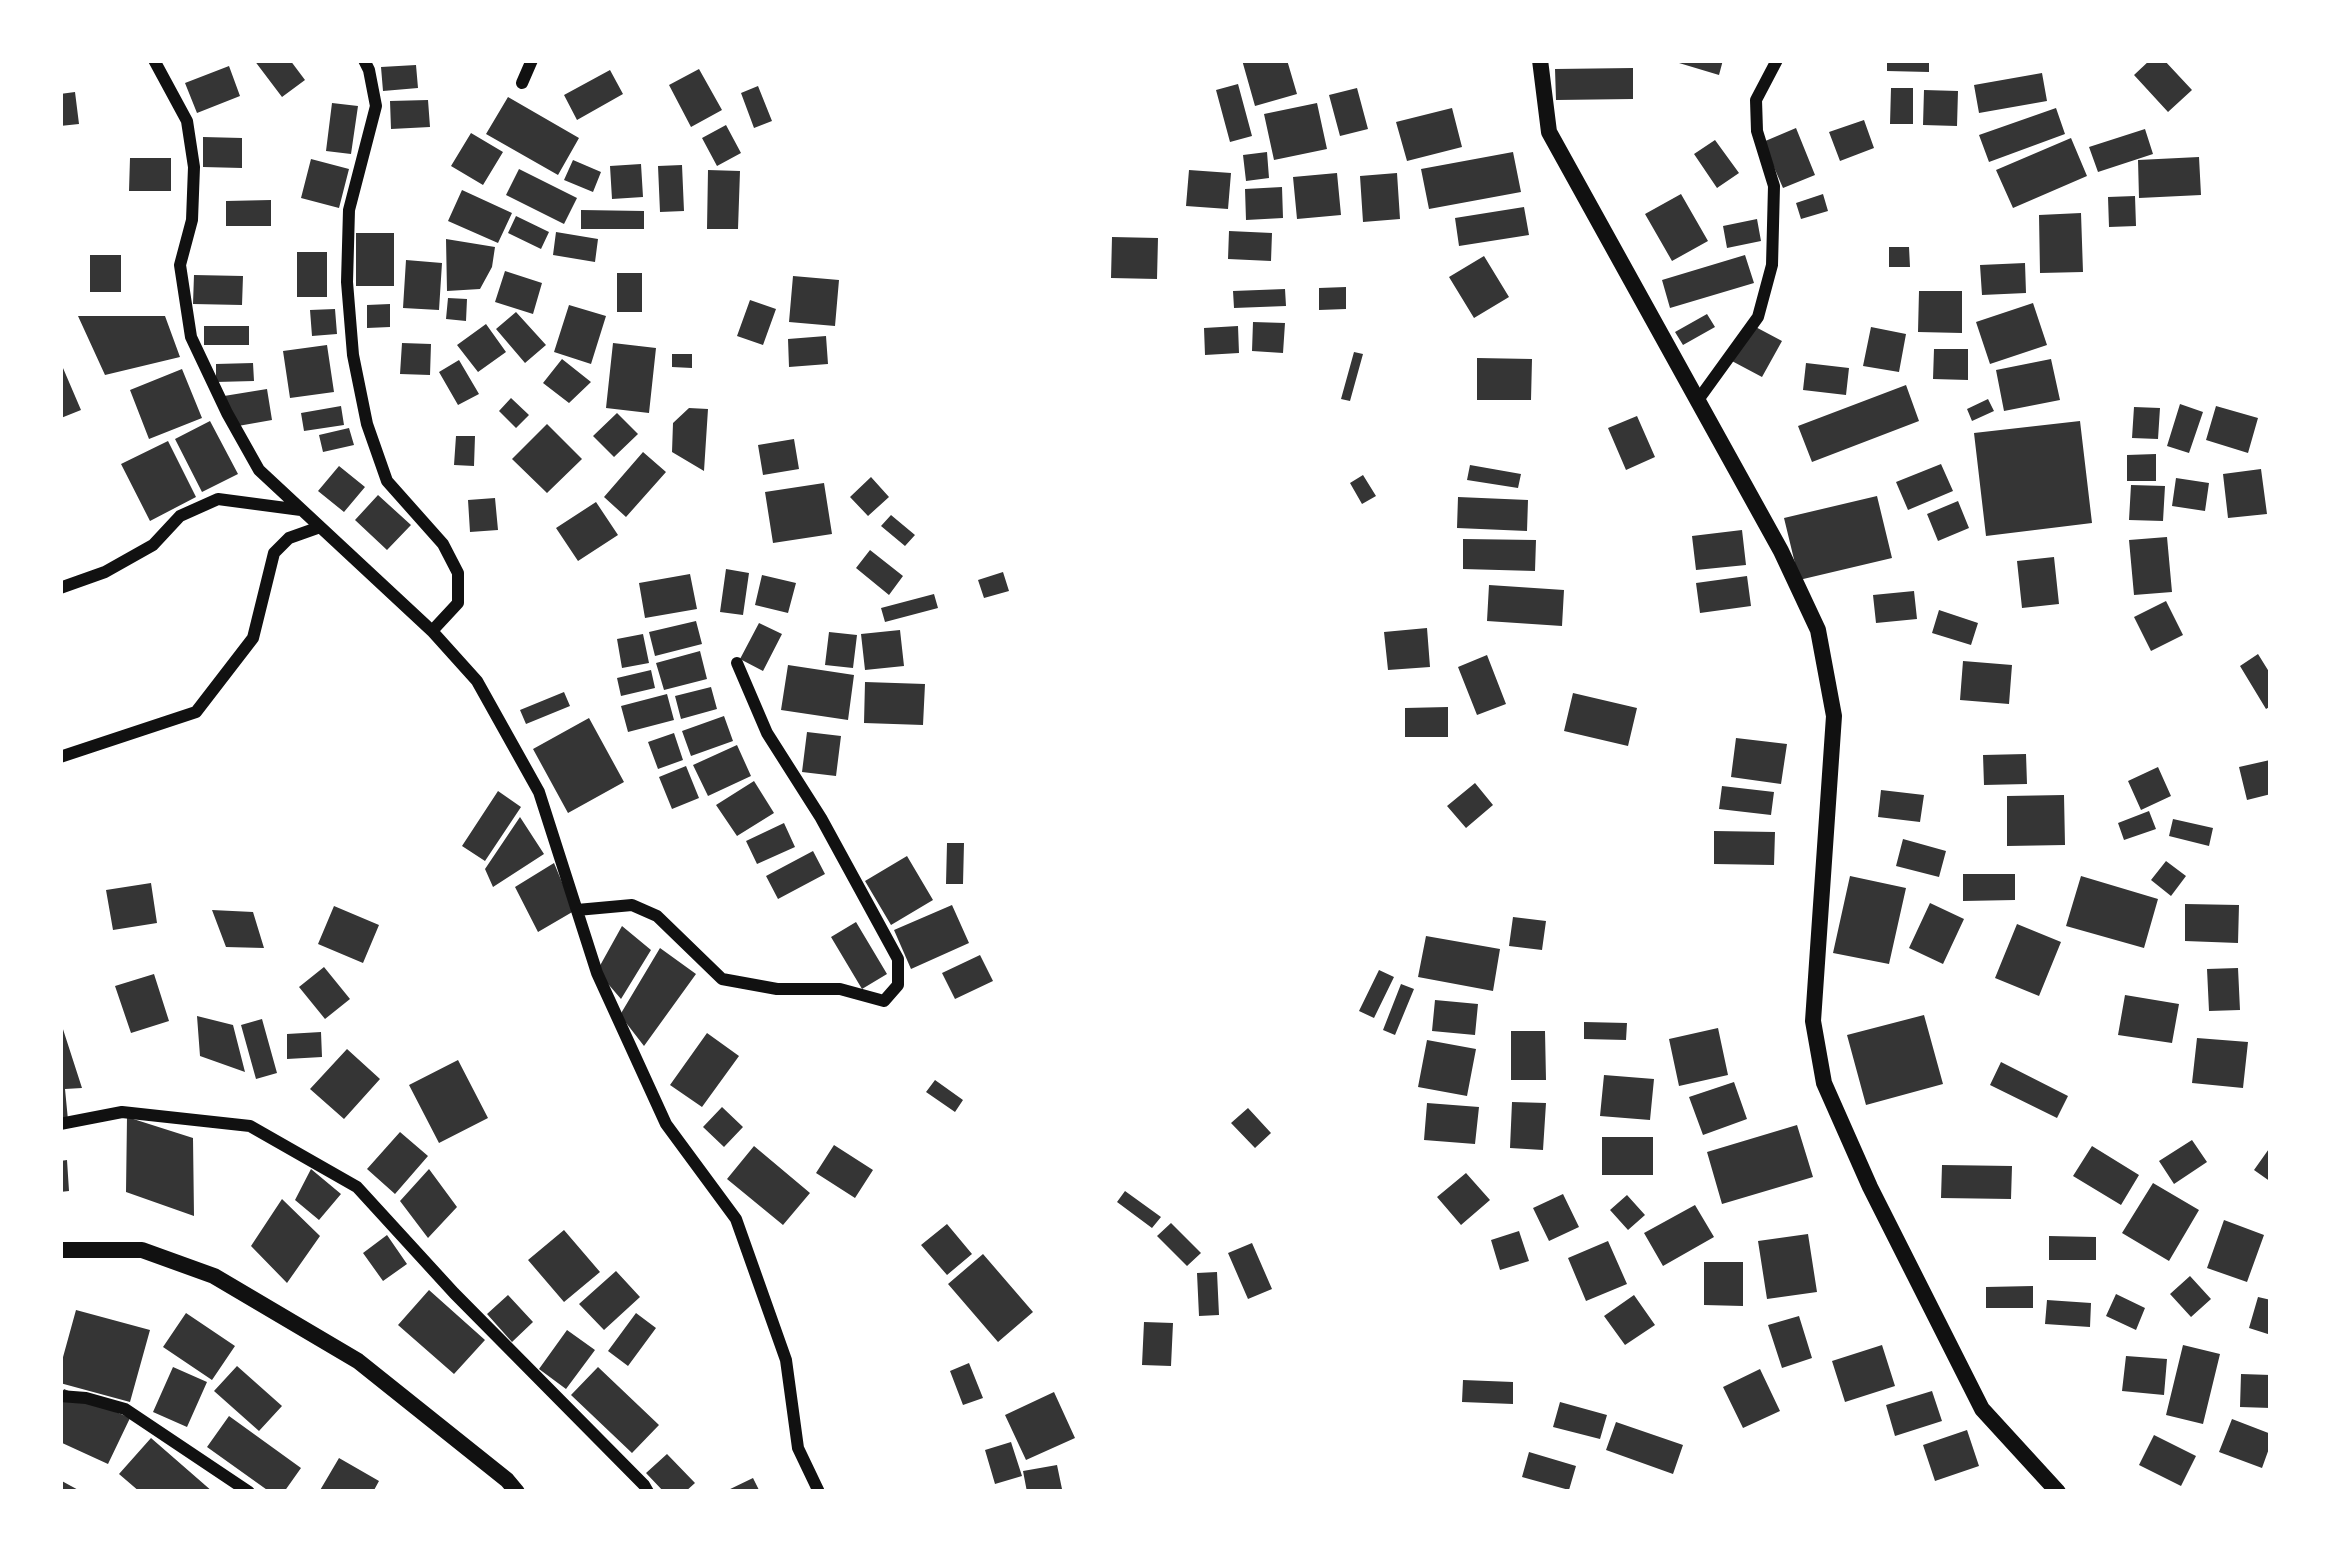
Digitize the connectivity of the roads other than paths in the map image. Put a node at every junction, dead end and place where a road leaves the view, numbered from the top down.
1 (154, 60) edge
2 (364, 60) edge
3 (532, 60) edge
4 (1540, 60) edge
5 (1777, 60) edge
6 (522, 83) dead end
7 (1698, 400) junction
8 (302, 510) junction
9 (320, 527) junction
10 (60, 587) edge
11 (432, 632) junction
12 (737, 663) dead end
13 (60, 757) edge
14 (578, 910) junction
15 (60, 1124) edge
16 (60, 1250) edge
17 (60, 1396) edge
18 (249, 1492) edge
19 (517, 1492) edge
20 (648, 1492) edge
21 (819, 1492) edge
22 (2058, 1492) edge

1 - 8 street
2 - 11 street
3 - 6 street
4 - 7 street
5 - 7 street
7 - 22 street
8 - 9 street
8 - 10 street
9 - 11 street
9 - 13 street
11 - 14 street
12 - 14 street
14 - 21 street
15 - 20 street
16 - 19 street
17 - 18 street

